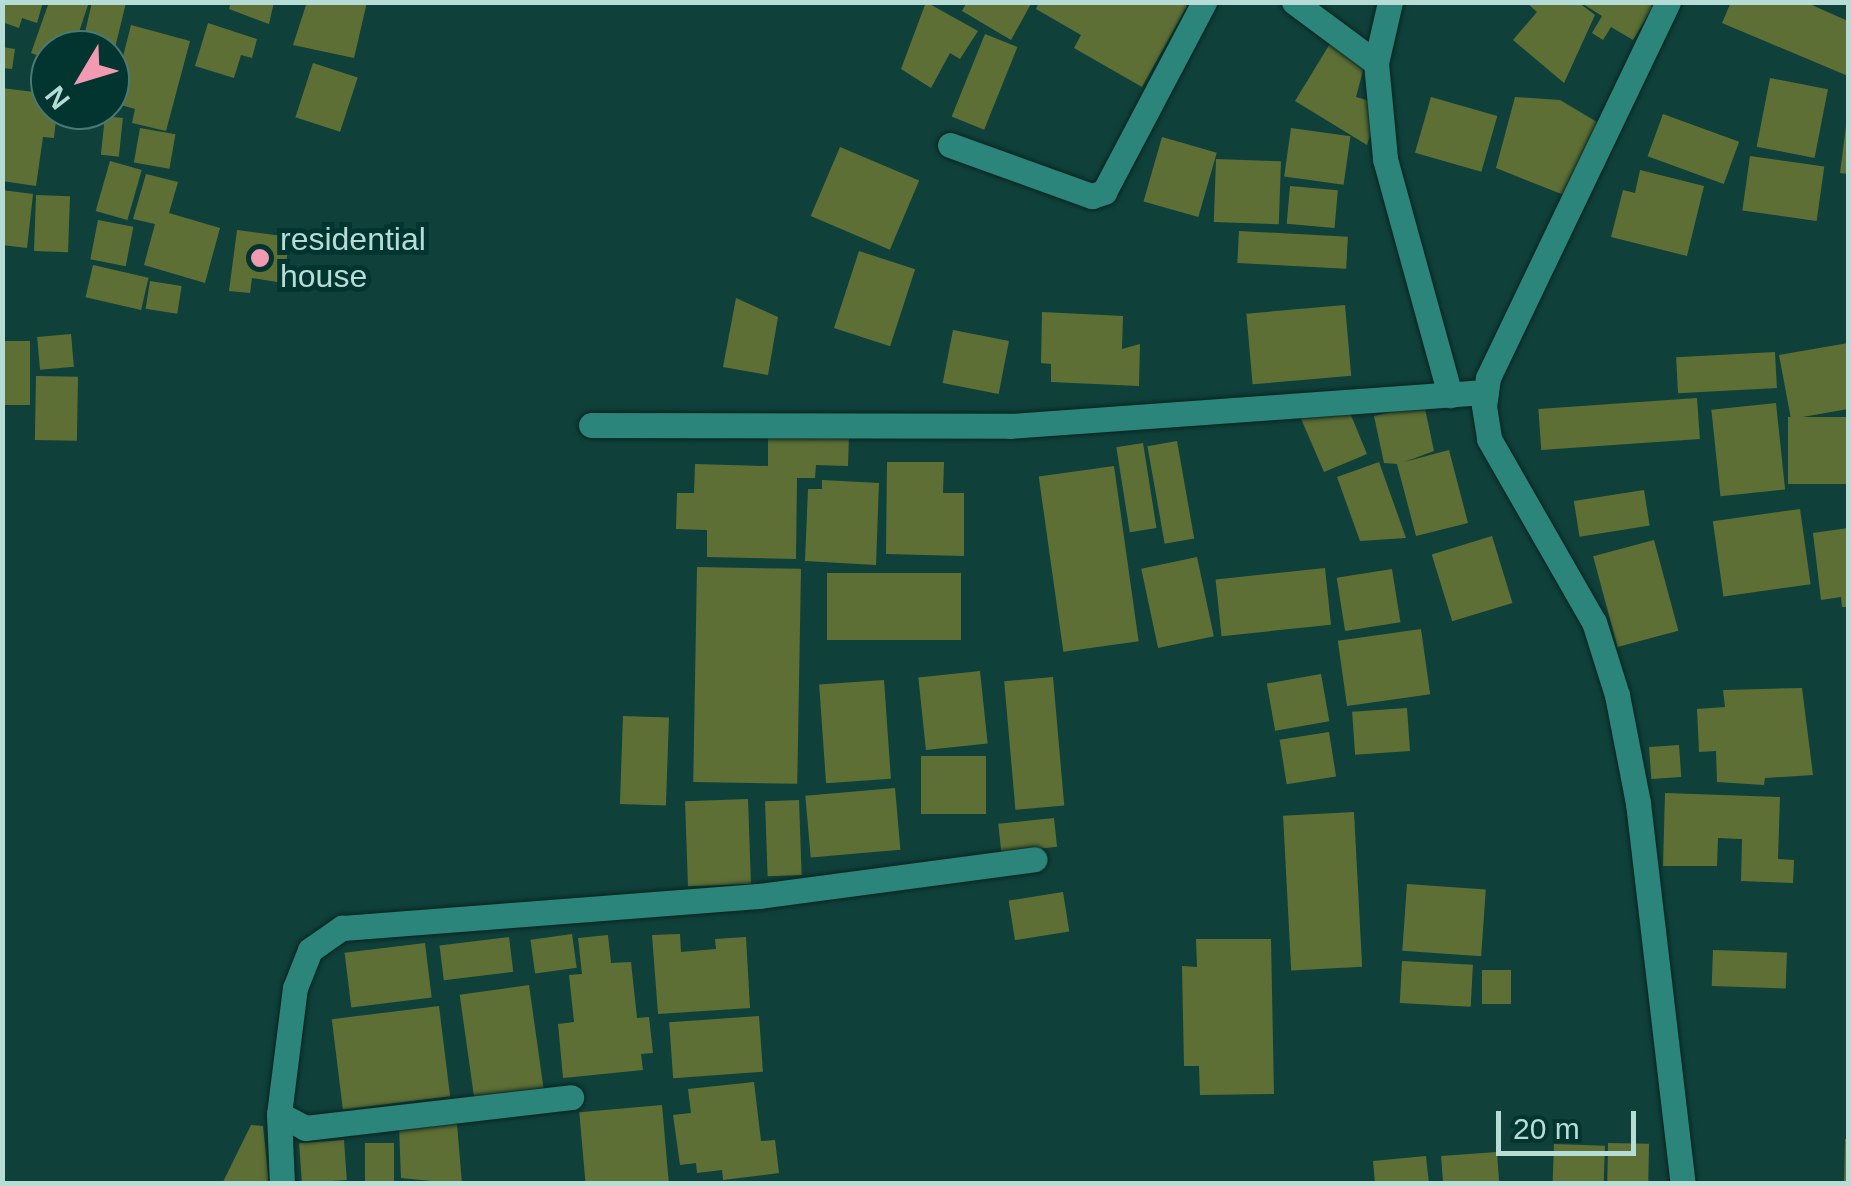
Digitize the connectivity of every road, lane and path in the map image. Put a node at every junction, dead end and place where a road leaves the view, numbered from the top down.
1 (1204, 2) edge
2 (1294, 2) edge
3 (1390, 2) edge
4 (1668, 2) edge
5 (1376, 63) junction
6 (950, 144) dead end
7 (1486, 392) junction
8 (1450, 395) junction
9 (591, 425) dead end
10 (1035, 859) dead end
11 (570, 1098) dead end
12 (279, 1114) junction
13 (282, 1184) edge
14 (1683, 1184) edge

1 - 6 street
2 - 5 street
3 - 5 street
4 - 7 street
5 - 8 street
7 - 8 street
7 - 14 street
8 - 9 street
10 - 12 street
11 - 12 street
12 - 13 street

